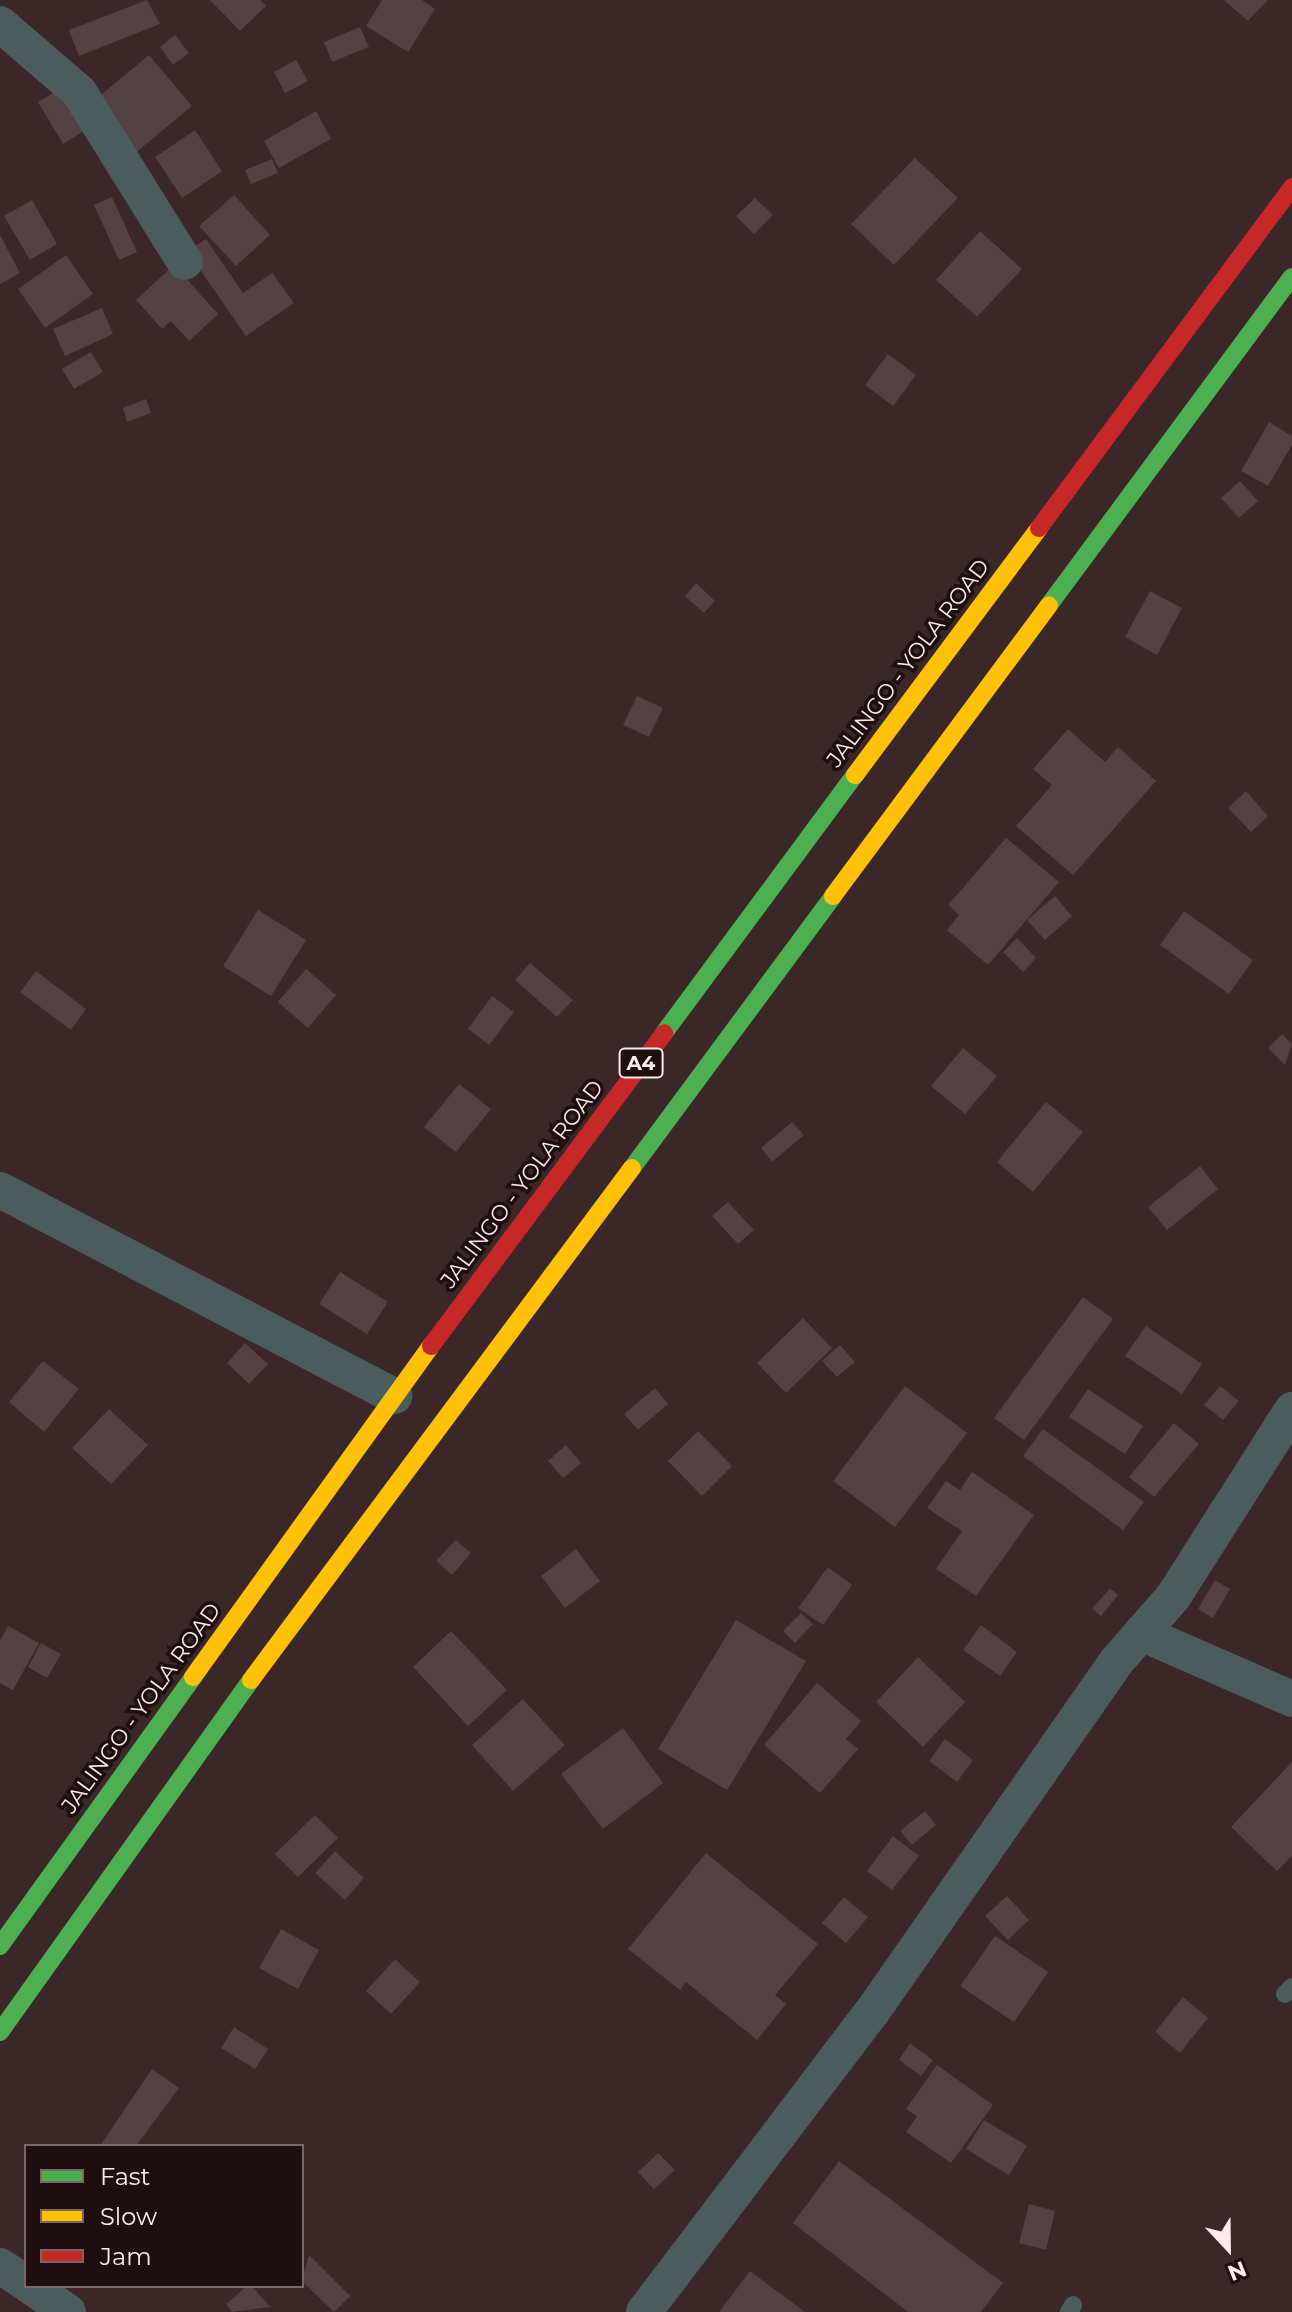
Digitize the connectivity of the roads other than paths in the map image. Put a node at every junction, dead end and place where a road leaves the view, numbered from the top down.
1 (0, 24) edge
2 (1292, 187) edge
3 (185, 262) dead end
4 (1292, 277) edge
5 (0, 1190) edge
6 (394, 1396) junction
7 (1292, 1410) edge
8 (1141, 1633) junction
9 (1292, 1699) edge
10 (0, 1946) edge
11 (0, 2032) edge
12 (0, 2266) edge
13 (24, 2282) edge
14 (32, 2288) edge
15 (68, 2312) edge
16 (644, 2312) edge

1 - 3 street
2 - 6 highway, JALINGO - YOLA ROAD / A4
4 - 11 highway, A4
5 - 6 street
6 - 10 highway, JALINGO - YOLA ROAD / A4
7 - 8 street
8 - 9 street
8 - 16 street
12 - 13 street
14 - 15 street

